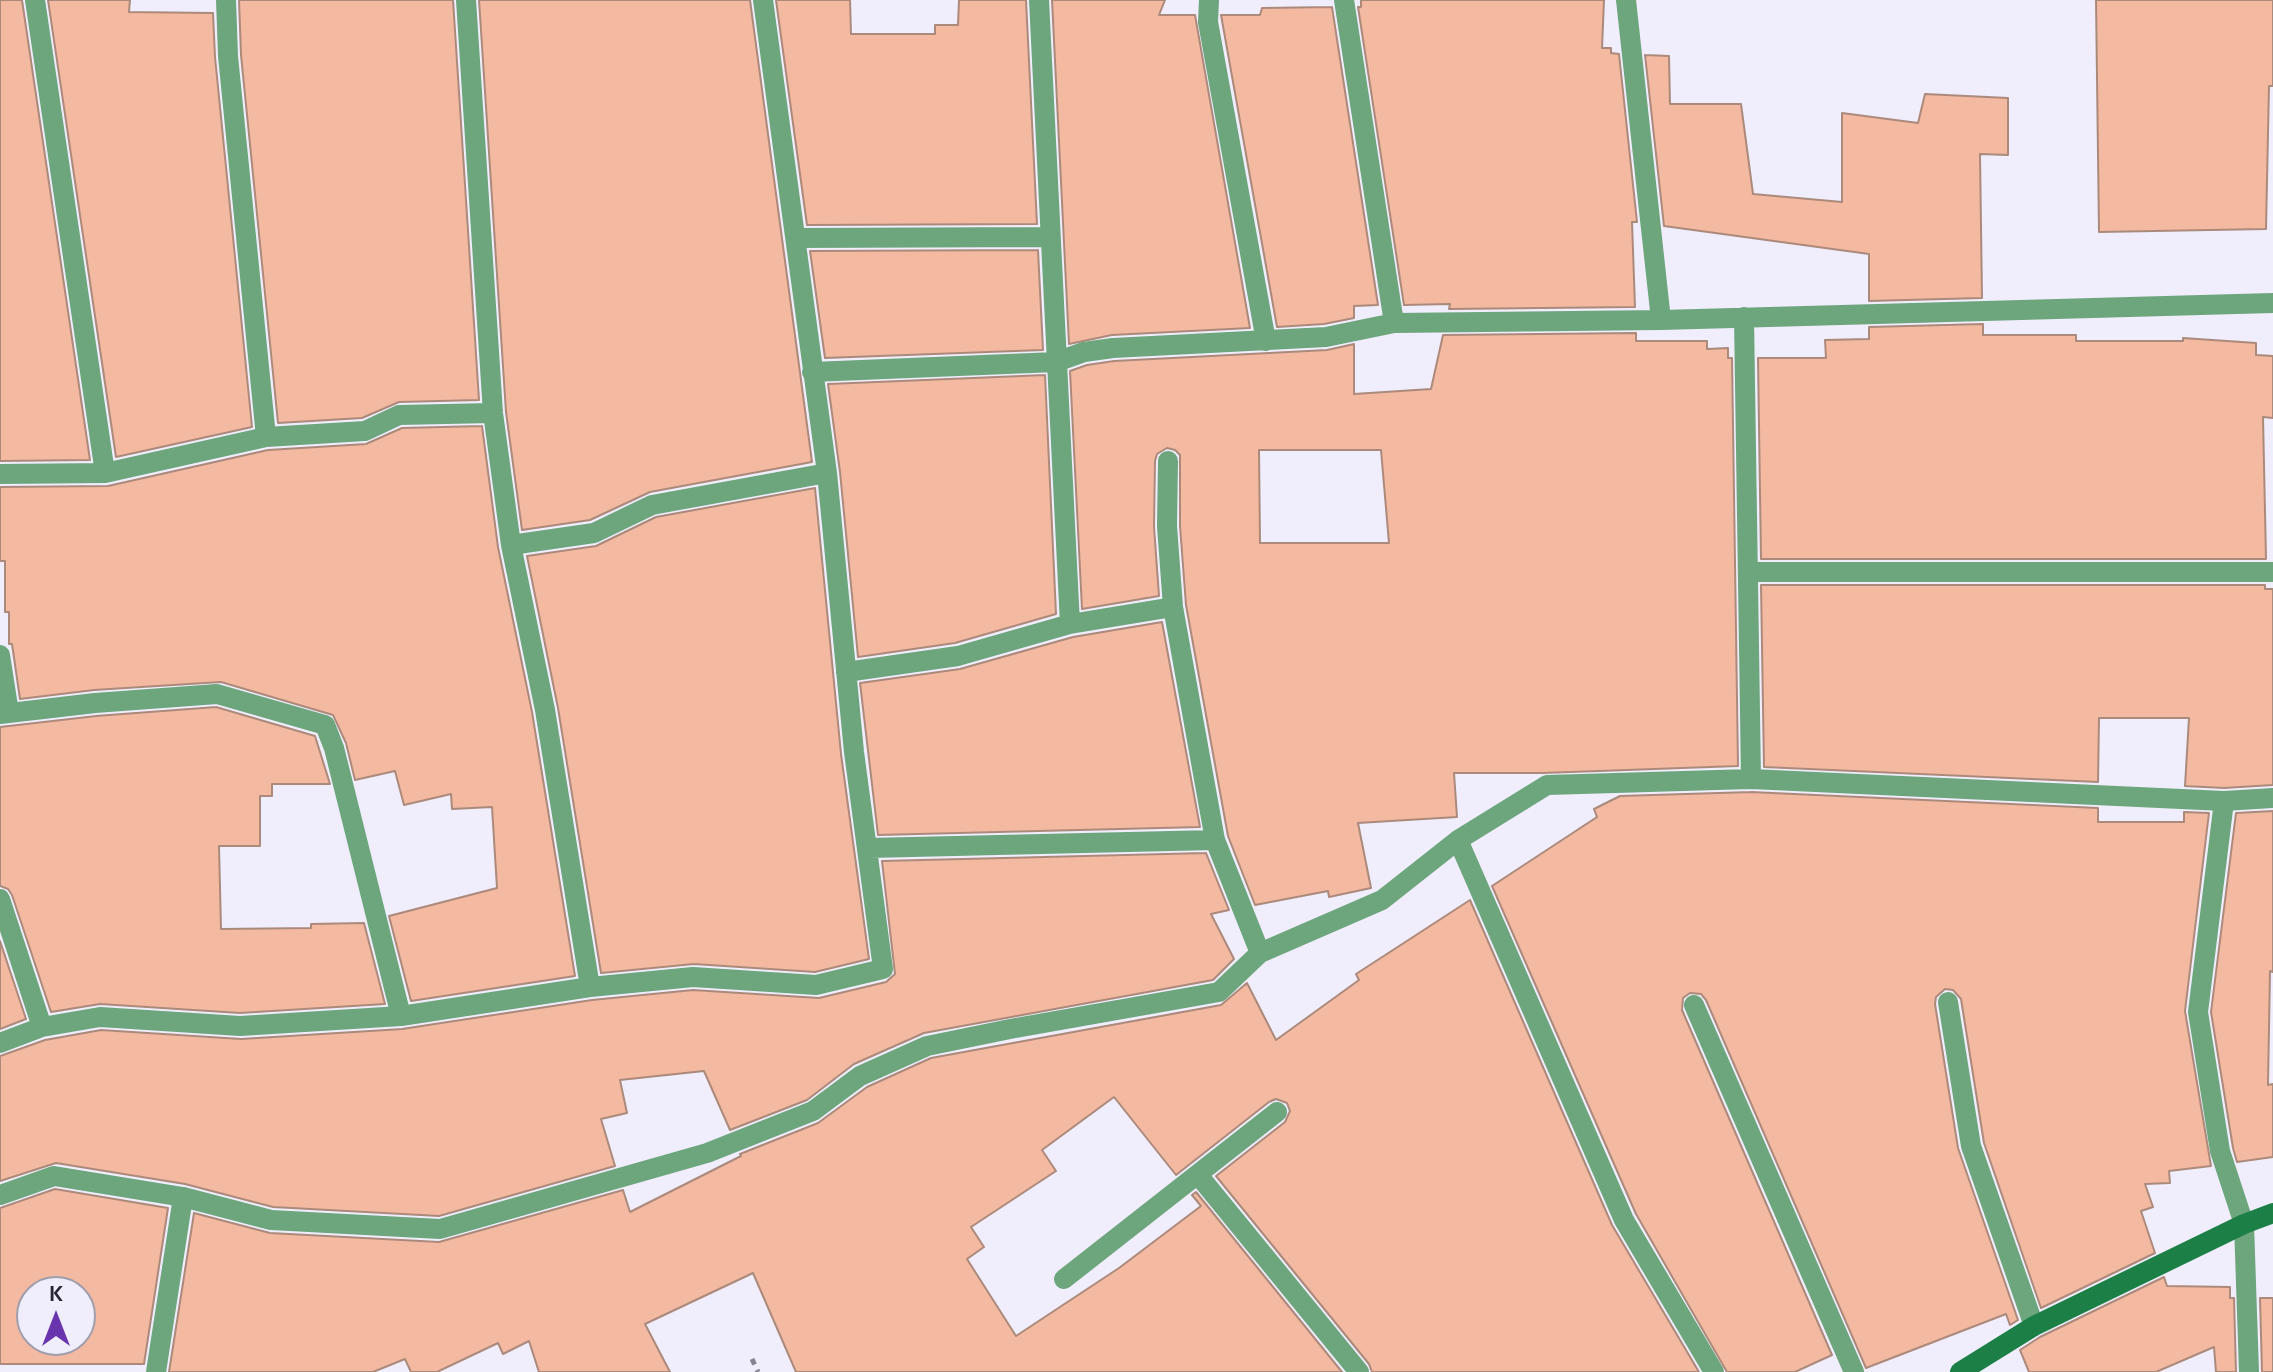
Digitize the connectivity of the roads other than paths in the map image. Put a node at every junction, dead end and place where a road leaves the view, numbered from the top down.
1 (35, 0) edge
2 (226, 0) edge
3 (466, 0) edge
4 (763, 0) edge
5 (1039, 0) edge
6 (1209, 0) edge
7 (1344, 0) edge
8 (1626, 0) edge
9 (1050, 237) junction
10 (796, 238) junction
11 (2273, 303) edge
12 (1744, 317) junction
13 (1661, 320) junction
14 (1394, 323) junction
15 (1266, 341) junction
16 (1056, 362) junction
17 (812, 372) junction
18 (493, 413) junction
19 (266, 437) junction
20 (1168, 461) dead end
21 (105, 473) junction
22 (827, 473) junction
23 (0, 474) edge
24 (511, 545) junction
25 (1749, 572) junction
26 (2273, 572) edge
27 (1173, 607) junction
28 (1070, 624) junction
29 (0, 655) edge
30 (846, 672) junction
31 (4, 713) edge
32 (1751, 779) junction
33 (2273, 798) edge
34 (2224, 801) junction
35 (1215, 840) junction
36 (1458, 840) junction
37 (868, 848) junction
38 (0, 899) edge
39 (1260, 953) junction
40 (590, 987) junction
41 (1948, 1002) dead end
42 (1694, 1005) dead end
43 (401, 1016) junction
44 (42, 1027) junction
45 (0, 1043) edge
46 (1277, 1112) dead end
47 (1199, 1176) junction
48 (0, 1195) edge
49 (183, 1197) junction
50 (2273, 1213) edge
51 (2244, 1224) junction
52 (1064, 1279) dead end
53 (2034, 1326) junction
54 (156, 1372) edge
55 (1359, 1372) edge
56 (1714, 1372) edge
57 (1854, 1372) edge
58 (1960, 1372) edge
59 (2249, 1372) edge

1 - 21 street
2 - 19 street
3 - 18 street
4 - 10 street
5 - 9 street
6 - 15 street
7 - 14 street
8 - 13 street
9 - 10 street
9 - 16 street
10 - 17 street
11 - 12 street
12 - 13 street
12 - 25 street
13 - 14 street
14 - 15 street
15 - 16 street
16 - 17 street
16 - 28 street
17 - 22 street
18 - 19 street
18 - 24 street
19 - 21 street
20 - 27 street
21 - 23 street
22 - 24 street
22 - 30 street
24 - 40 street
25 - 26 street
25 - 32 street
27 - 28 street
27 - 35 street
28 - 30 street
29 - 31 street
30 - 37 street
31 - 43 street
32 - 34 street
32 - 36 street
33 - 34 street
34 - 51 street
35 - 37 street
35 - 39 street
36 - 39 street
36 - 56 street
37 - 40 street
38 - 44 street
39 - 49 street
40 - 43 street
41 - 53 street
42 - 57 street
43 - 44 street
44 - 45 street
46 - 47 street
47 - 52 street
47 - 55 street
48 - 49 street
49 - 54 street
50 - 51 street
51 - 53 street
51 - 59 street
53 - 58 street

